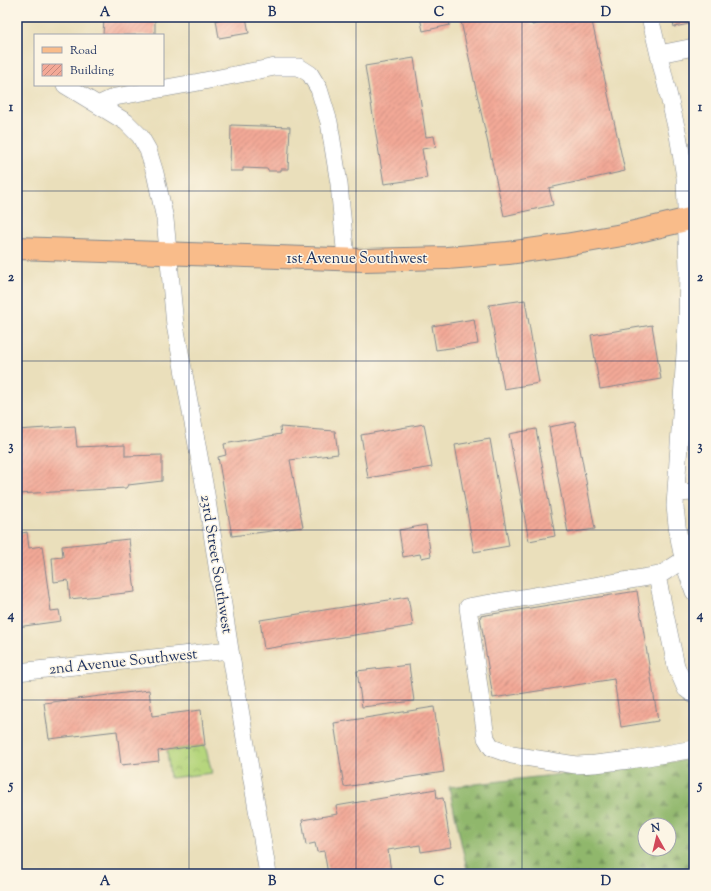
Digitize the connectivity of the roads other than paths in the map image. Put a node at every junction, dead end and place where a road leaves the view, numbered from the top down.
1 (650, 17) edge
2 (694, 47) edge
3 (659, 54) junction
4 (67, 86) edge
5 (98, 105) junction
6 (690, 219) edge
7 (17, 248) edge
8 (169, 254) junction
9 (346, 260) junction
10 (690, 338) edge
11 (694, 492) edge
12 (676, 493) junction
13 (683, 560) junction
14 (657, 576) junction
15 (694, 592) edge
16 (230, 650) junction
17 (17, 672) edge
18 (694, 694) edge
19 (694, 749) edge
20 (268, 874) edge

1 - 3 street
2 - 3 street
3 - 6 street
4 - 5 street, 23rd Street Southwest
5 - 8 street, 23rd Street Southwest
5 - 9 street
6 - 9 main road, 1st Avenue Southwest
6 - 10 street
7 - 8 main road, 1st Avenue Southwest
8 - 9 main road, 1st Avenue Southwest
8 - 16 street, 23rd Street Southwest
10 - 12 street
11 - 12 street
12 - 13 street
13 - 14 street
13 - 15 street
14 - 18 street
14 - 19 street
16 - 17 street, 2nd Avenue Southwest
16 - 20 street, 23rd Street Southwest

